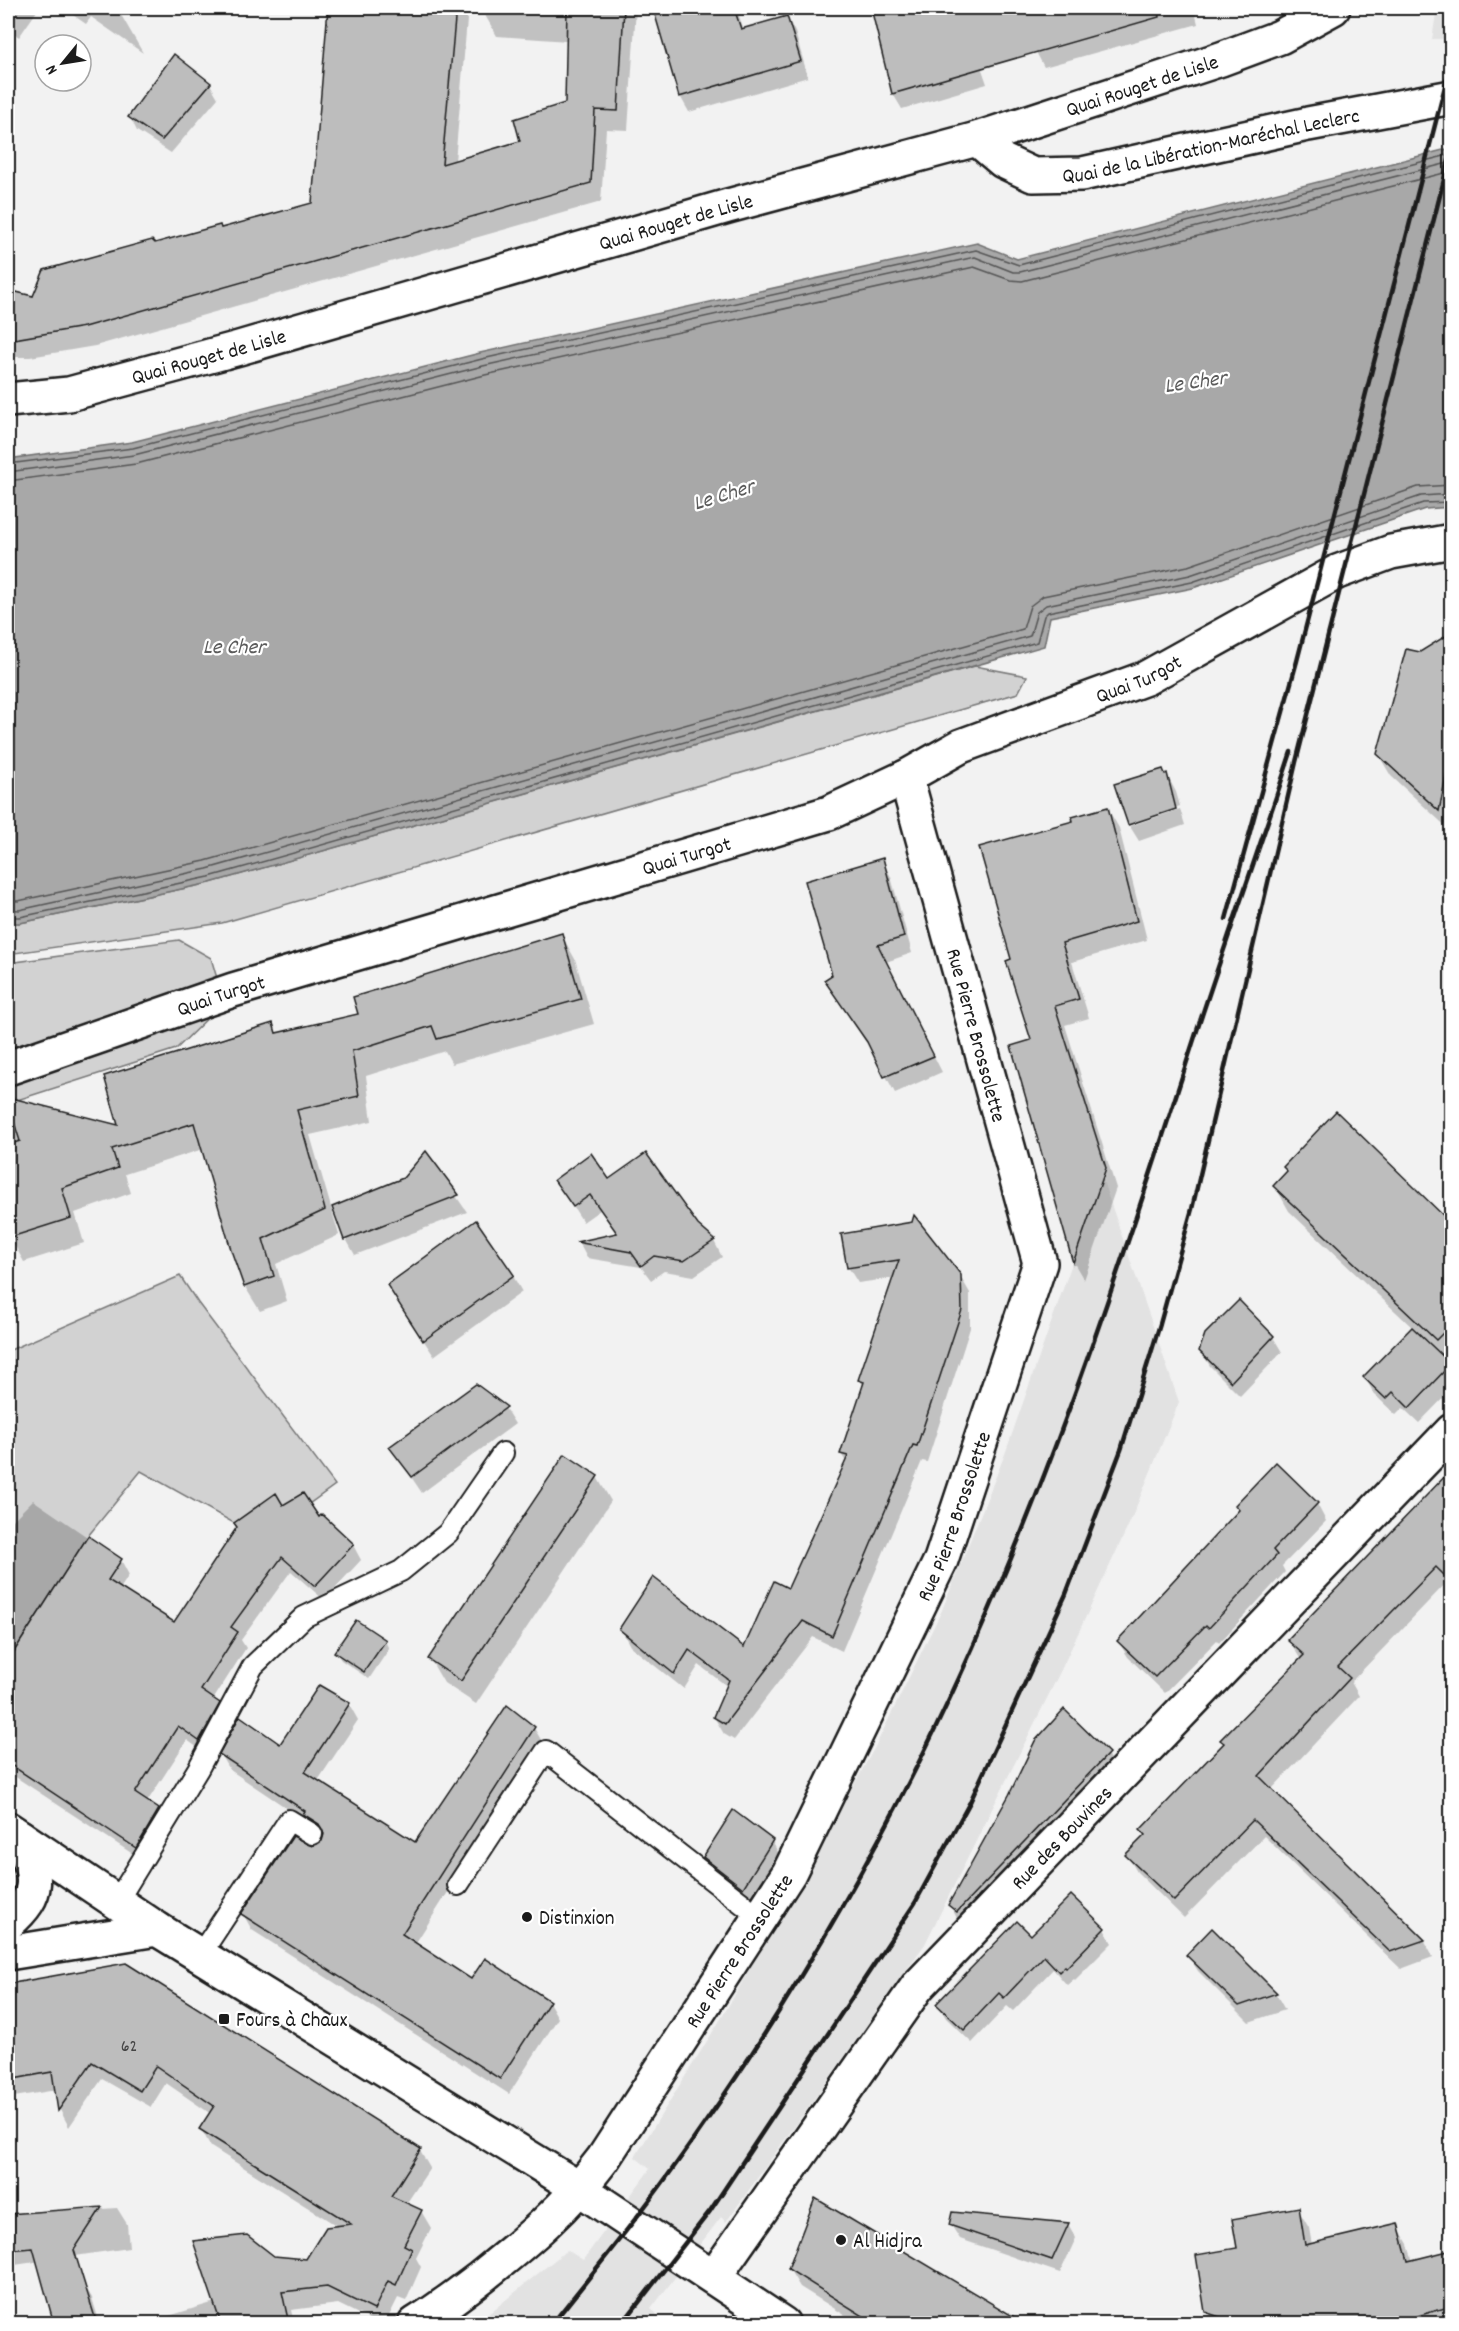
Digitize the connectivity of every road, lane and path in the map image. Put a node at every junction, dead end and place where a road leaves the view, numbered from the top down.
1 (1333, 8) edge
2 (1452, 97) edge
3 (977, 139) junction
4 (8, 400) edge
5 (1452, 542) edge
6 (906, 777) junction
7 (8, 1068) edge
8 (1452, 1431) edge
9 (502, 1453) dead end
10 (14, 1833) edge
11 (312, 1834) dead end
12 (458, 1886) dead end
13 (116, 1903) junction
14 (760, 1918) junction
15 (8, 1923) edge
16 (157, 1929) junction
17 (8, 1953) edge
18 (200, 1955) junction
19 (580, 2189) junction
20 (714, 2277) junction
21 (415, 2324) edge
22 (783, 2324) edge

1 - 3 street, Quai Rouget de Lisle
2 - 3 street, Quai de la Libération-Maréchal Leclerc
3 - 4 street, Quai Rouget de Lisle
5 - 6 street, Quai Turgot
6 - 7 street, Quai Turgot
6 - 14 street, Rue Pierre Brossolette
8 - 20 street, Rue des Bouvines
9 - 13 lane
10 - 13 street
10 - 15 street
11 - 18 lane
12 - 14 lane
13 - 16 street
14 - 19 street, Rue Pierre Brossolette
16 - 17 street
16 - 18 street
18 - 19 street
19 - 20 street
19 - 21 street, Rue Pierre Brossolette
20 - 22 street

